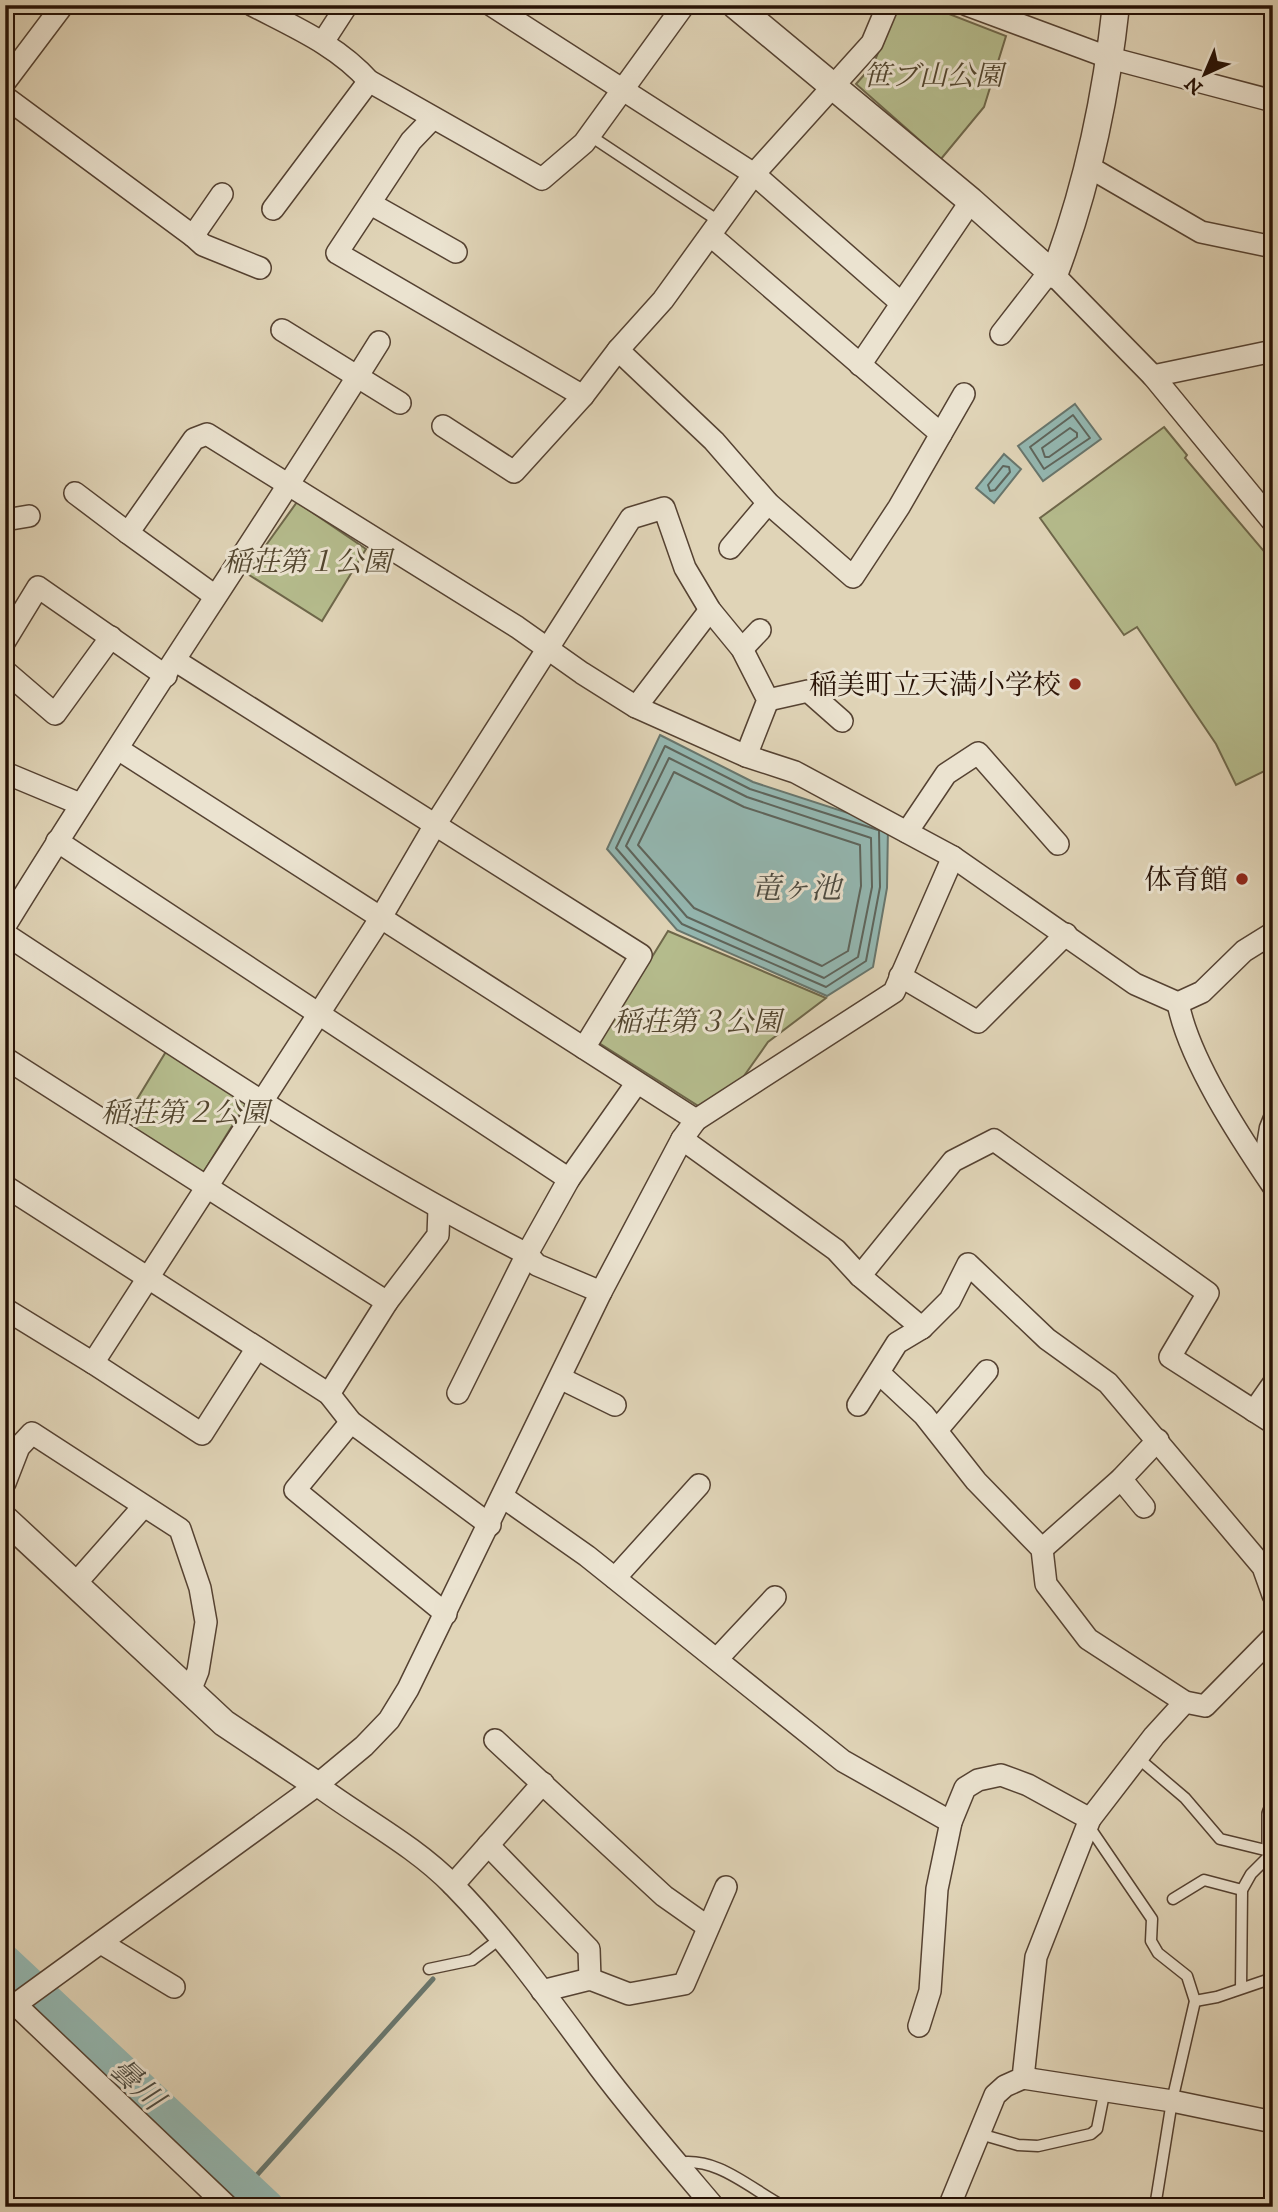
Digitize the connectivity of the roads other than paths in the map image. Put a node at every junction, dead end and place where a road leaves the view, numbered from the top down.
1 (63, 5) edge
2 (252, 5) edge
3 (347, 5) edge
4 (491, 5) edge
5 (684, 5) edge
6 (735, 5) edge
7 (888, 5) edge
8 (967, 5) edge
9 (1116, 5) edge
10 (323, 42) junction
11 (14, 53) edge
12 (1110, 58) junction
13 (369, 81) junction
14 (5, 82) edge
15 (832, 85) junction
16 (622, 90) junction
17 (5, 97) edge
18 (1273, 101) edge
19 (433, 118) junction
20 (589, 135) junction
21 (1089, 167) junction
22 (754, 174) junction
23 (222, 194) dead end
24 (971, 201) junction
25 (371, 204) junction
26 (273, 209) dead end
27 (715, 228) junction
28 (193, 236) junction
29 (1273, 247) edge
30 (456, 252) dead end
31 (260, 268) dead end
32 (1052, 273) junction
33 (900, 302) junction
34 (282, 330) dead end
35 (1001, 334) dead end
36 (379, 342) dead end
37 (618, 350) junction
38 (1273, 351) edge
39 (860, 365) junction
40 (1153, 376) junction
41 (358, 377) junction
42 (964, 394) dead end
43 (583, 396) junction
44 (400, 403) dead end
45 (442, 427) dead end
46 (941, 434) junction
47 (288, 486) junction
48 (75, 493) dead end
49 (768, 503) junction
50 (29, 516) dead end
51 (5, 520) edge
52 (1273, 522) edge
53 (128, 533) junction
54 (730, 548) dead end
55 (215, 596) junction
56 (710, 610) junction
57 (760, 630) dead end
58 (111, 637) junction
59 (5, 641) edge
60 (742, 649) junction
61 (548, 650) junction
62 (171, 669) junction
63 (5, 671) edge
64 (768, 700) junction
65 (636, 707) junction
66 (842, 721) dead end
67 (118, 749) junction
68 (746, 756) junction
69 (6, 774) edge
70 (80, 804) junction
71 (435, 825) junction
72 (907, 832) junction
73 (57, 841) junction
74 (1058, 844) dead end
75 (953, 857) junction
76 (380, 919) junction
77 (5, 926) edge
78 (1273, 933) edge
79 (5, 934) edge
80 (1066, 934) junction
81 (900, 975) junction
82 (1178, 1003) junction
83 (319, 1014) junction
84 (584, 1048) junction
85 (5, 1058) edge
86 (636, 1084) junction
87 (261, 1102) junction
88 (1273, 1107) edge
89 (696, 1120) junction
90 (682, 1139) junction
91 (1259, 1165) junction
92 (569, 1179) junction
93 (5, 1186) edge
94 (1273, 1186) edge
95 (207, 1189) junction
96 (439, 1209) junction
97 (527, 1254) junction
98 (860, 1276) junction
99 (147, 1278) junction
100 (601, 1292) junction
101 (387, 1302) junction
102 (11, 1312) edge
103 (922, 1328) junction
104 (5, 1334) edge
105 (257, 1348) junction
106 (93, 1363) junction
107 (987, 1371) dead end
108 (879, 1373) junction
109 (458, 1377) dead end
110 (560, 1378) junction
111 (1273, 1384) edge
112 (329, 1394) junction
113 (615, 1405) dead end
114 (858, 1405) dead end
115 (1254, 1411) junction
116 (351, 1422) junction
117 (1273, 1423) edge
118 (937, 1430) junction
119 (1158, 1440) junction
120 (1121, 1479) junction
121 (5, 1483) edge
122 (503, 1497) junction
123 (694, 1499) dead end
124 (143, 1507) junction
125 (1144, 1507) dead end
126 (5, 1519) edge
127 (490, 1525) junction
128 (1042, 1549) junction
129 (615, 1578) junction
130 (76, 1583) junction
131 (1273, 1595) edge
132 (775, 1597) dead end
133 (446, 1614) junction
134 (1273, 1637) edge
135 (717, 1659) junction
136 (190, 1691) junction
137 (1185, 1702) junction
138 (495, 1740) dead end
139 (1138, 1758) junction
140 (543, 1783) junction
141 (317, 1785) junction
142 (1273, 1814) edge
143 (951, 1822) junction
144 (1089, 1822) junction
145 (488, 1845) junction
146 (1273, 1853) edge
147 (453, 1885) junction
148 (726, 1887) dead end
149 (1242, 1890) junction
150 (1173, 1899) dead end
151 (708, 1927) junction
152 (501, 1938) junction
153 (101, 1943) junction
154 (429, 1969) dead end
155 (1273, 1978) edge
156 (590, 1979) junction
157 (174, 1987) dead end
158 (1241, 1988) junction
159 (542, 1991) junction
160 (1195, 2001) junction
161 (14, 2007) edge
162 (919, 2026) dead end
163 (1023, 2078) junction
164 (1105, 2090) junction
165 (1172, 2101) junction
166 (1273, 2122) edge
167 (980, 2134) junction
168 (677, 2163) junction
169 (228, 2207) edge
170 (714, 2207) edge
171 (785, 2207) edge
172 (949, 2207) edge
173 (1155, 2207) edge

1 - 11 street
2 - 10 street
3 - 10 street
4 - 16 street
5 - 16 street
6 - 15 street
7 - 15 street
8 - 12 street
9 - 12 street
10 - 13 street
11 - 14 street
12 - 18 street
12 - 21 street
13 - 19 street
13 - 26 street
15 - 22 street
15 - 24 street
16 - 20 street
16 - 22 street
17 - 28 street
19 - 20 street
19 - 25 street
20 - 27 lane
21 - 29 street
21 - 32 street
22 - 27 street
22 - 33 street
23 - 28 street
24 - 32 street
24 - 33 street
25 - 30 street
25 - 43 street
27 - 37 street
27 - 39 street
28 - 31 street
32 - 35 street
32 - 40 street
33 - 39 street
34 - 41 street
36 - 41 street
37 - 43 street
37 - 49 street
38 - 40 street
39 - 46 street
40 - 52 street
41 - 44 street
41 - 47 street
42 - 46 street
43 - 45 street
46 - 49 street
47 - 53 street
47 - 55 street
47 - 61 street
48 - 53 street
49 - 54 street
50 - 51 street
53 - 55 street
55 - 62 street
56 - 60 street
56 - 61 street
56 - 65 street
57 - 60 street
58 - 59 street
58 - 62 street
58 - 63 street
60 - 64 street
61 - 65 street
61 - 71 street
62 - 67 street
62 - 71 street
64 - 66 street
64 - 68 street
65 - 68 street
67 - 70 street
67 - 76 street
68 - 72 street
69 - 70 street
70 - 73 street
71 - 76 street
71 - 84 street
72 - 74 street
72 - 75 street
73 - 77 street
73 - 83 street
75 - 80 street
75 - 81 street
76 - 83 street
76 - 84 street
78 - 82 street
79 - 87 street
80 - 81 street
80 - 82 street
81 - 89 street
82 - 91 street
83 - 87 street
83 - 92 street
84 - 86 street
85 - 95 street
86 - 89 street
86 - 92 street
87 - 95 street
87 - 96 street
88 - 91 lane
89 - 90 street
90 - 98 street
90 - 100 street
91 - 94 street
92 - 97 street
93 - 99 street
95 - 99 street
95 - 101 street
96 - 97 street
96 - 101 street
97 - 100 street
97 - 109 street
98 - 103 street
98 - 115 street
99 - 105 street
99 - 106 street
100 - 110 street
101 - 112 street
102 - 104 street
102 - 106 street
103 - 108 street
103 - 119 street
105 - 106 street
105 - 112 street
107 - 118 street
108 - 114 street
108 - 118 street
110 - 113 street
110 - 122 street
111 - 115 street
112 - 116 street
115 - 117 street
116 - 127 street
116 - 133 street
118 - 128 street
119 - 120 street
119 - 131 street
120 - 125 street
120 - 128 street
121 - 124 street
122 - 127 street
122 - 129 street
123 - 129 street
124 - 130 street
124 - 136 street
126 - 130 street
127 - 133 street
128 - 137 street
129 - 135 street
130 - 136 street
132 - 135 street
133 - 141 street
134 - 137 street
135 - 143 street
136 - 141 street
137 - 139 street
138 - 140 street
139 - 144 street
139 - 146 lane
140 - 145 street
140 - 151 street
141 - 147 street
141 - 153 street
142 - 146 street
143 - 144 street
143 - 162 street
144 - 160 lane
144 - 163 street
145 - 147 street
145 - 156 street
146 - 149 lane
147 - 152 street
148 - 151 street
149 - 150 lane
149 - 158 lane
151 - 156 street
152 - 154 lane
152 - 159 street
153 - 157 street
153 - 161 street
155 - 158 lane
156 - 159 street
158 - 160 lane
159 - 168 street
160 - 165 lane
161 - 169 street
163 - 164 street
163 - 167 street
164 - 165 street
164 - 167 lane
165 - 166 street
165 - 173 lane
167 - 172 street
168 - 170 street
168 - 171 lane

